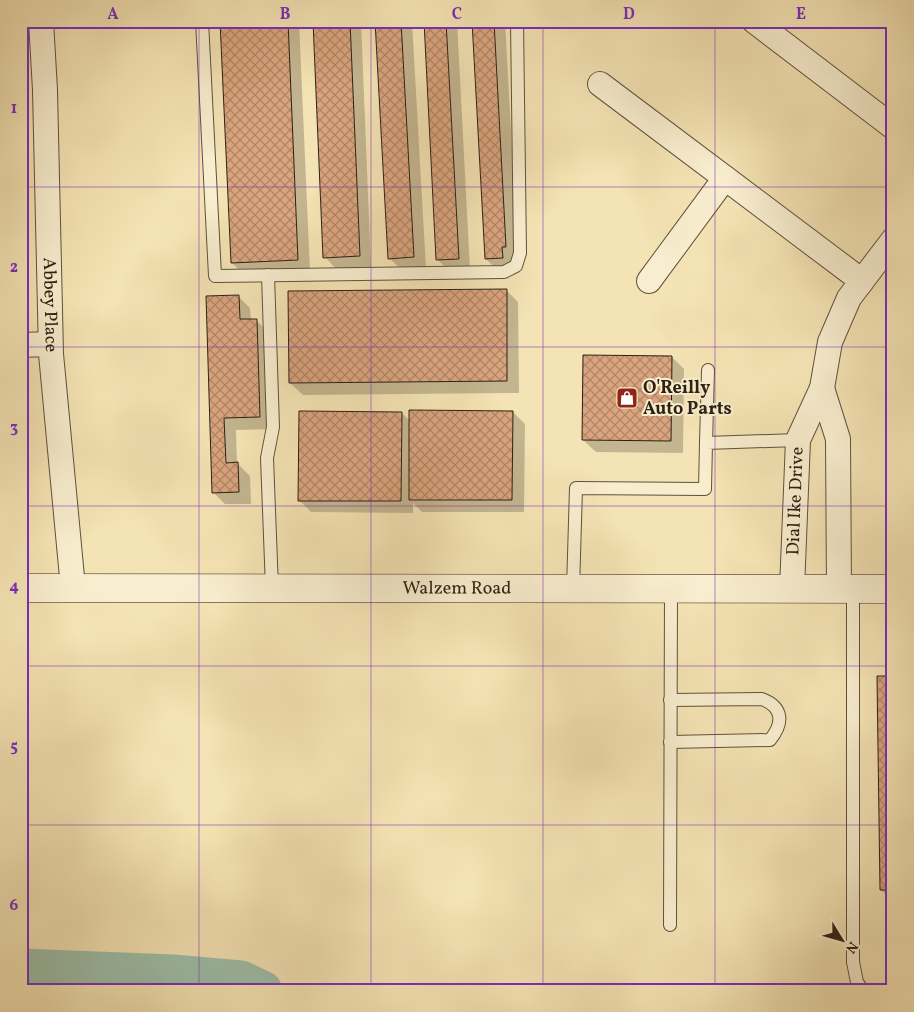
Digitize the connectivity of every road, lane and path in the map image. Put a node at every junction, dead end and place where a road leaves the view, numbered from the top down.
1 (41, 21) edge
2 (202, 21) edge
3 (518, 21) edge
4 (754, 21) edge
5 (600, 84) dead end
6 (893, 127) edge
7 (725, 178) junction
8 (893, 240) edge
9 (268, 274) junction
10 (649, 281) dead end
11 (862, 281) junction
12 (50, 344) junction
13 (21, 345) edge
14 (708, 370) dead end
15 (822, 388) junction
16 (798, 440) junction
17 (706, 443) junction
18 (21, 588) edge
19 (73, 588) junction
20 (272, 588) junction
21 (573, 589) junction
22 (670, 589) junction
23 (792, 589) junction
24 (893, 589) edge
25 (846, 590) junction
26 (670, 700) junction
27 (670, 742) junction
28 (670, 924) dead end
29 (863, 991) edge

1 - 12 street, Abbey Place
2 - 9 lane
3 - 9 lane
4 - 6 street
5 - 7 street
7 - 10 street
7 - 11 street
8 - 11 street, Dial Ike Drive
9 - 20 lane
11 - 15 street, Dial Ike Drive
12 - 13 street
12 - 19 street, Abbey Place
14 - 17 lane
15 - 16 street, Dial Ike Drive
15 - 25 street, Dial Ike Drive
16 - 17 lane
16 - 23 street, Dial Ike Drive
17 - 21 lane
18 - 19 main road, Walzem Road
19 - 20 main road, Walzem Road
20 - 21 main road, Walzem Road
21 - 22 main road, Walzem Road
22 - 23 main road, Walzem Road
22 - 26 lane
23 - 25 main road, Walzem Road
24 - 25 main road, Walzem Road
25 - 29 lane
26 - 27 lane
26 - 27 lane
27 - 28 lane

